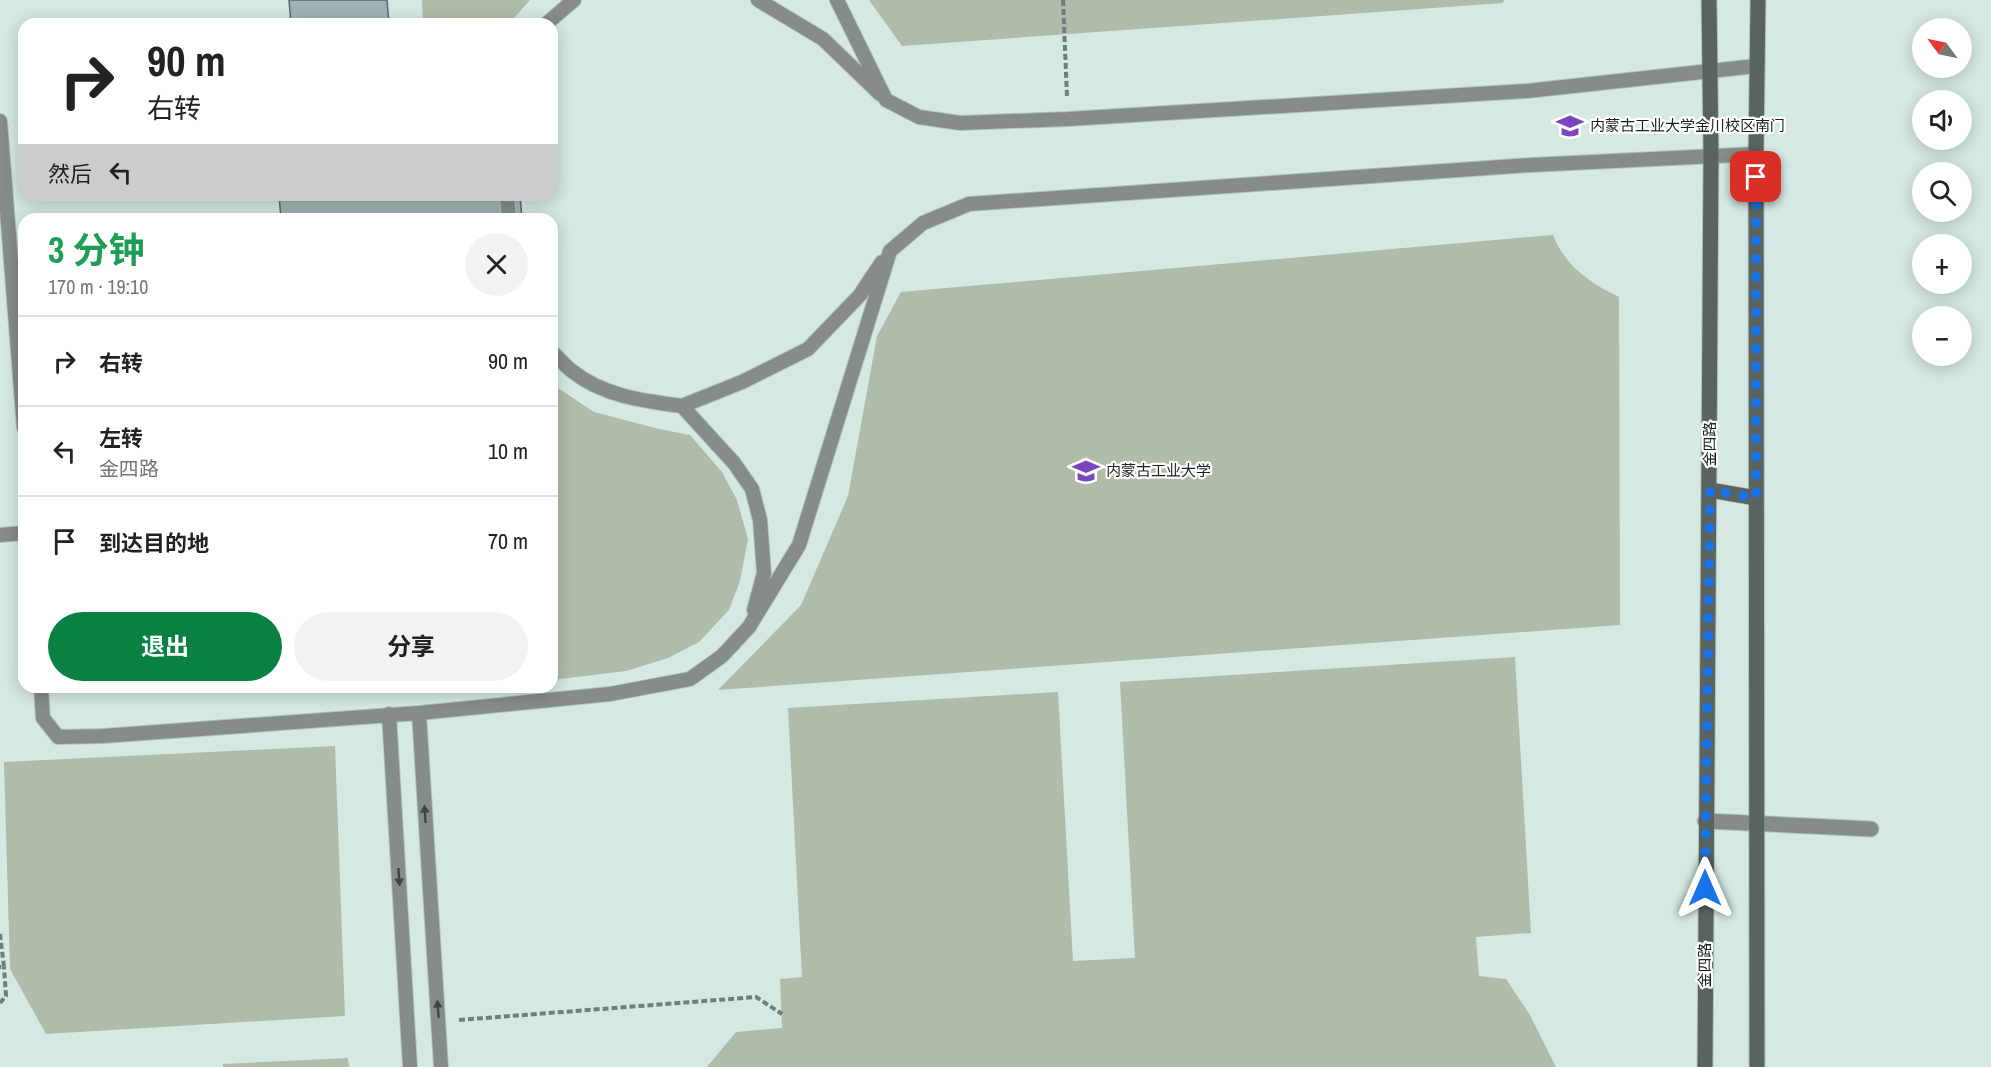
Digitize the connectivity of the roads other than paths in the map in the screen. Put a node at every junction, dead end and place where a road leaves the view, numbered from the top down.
1 (574, 0) edge
2 (758, 0) edge
3 (837, 0) edge
4 (1710, 0) edge
5 (1758, 0) edge
6 (553, 18) edge
7 (1756, 66) junction
8 (1709, 71) junction
9 (886, 100) junction
10 (0, 121) edge
11 (1756, 154) junction
12 (1712, 156) junction
13 (890, 251) junction
14 (18, 351) edge
15 (558, 358) edge
16 (681, 406) junction
17 (1710, 490) junction
18 (1756, 498) junction
19 (18, 534) edge
20 (0, 535) edge
21 (749, 627) junction
22 (41, 693) edge
23 (419, 713) junction
24 (389, 714) junction
25 (1705, 821) junction
26 (1758, 823) junction
27 (1871, 829) dead end
28 (410, 1067) edge
29 (441, 1067) edge
30 (1705, 1067) edge
31 (1757, 1067) edge

1 - 6 lane
2 - 9 lane
3 - 9 lane
4 - 8 street, 金四路
5 - 7 street
7 - 8 lane
7 - 11 street
8 - 9 lane
8 - 12 street, 金四路
10 - 14 lane
11 - 12 lane
11 - 18 street
12 - 13 lane
12 - 17 street, 金四路
13 - 16 lane
13 - 21 lane
15 - 16 lane
16 - 21 lane
17 - 18 street
17 - 25 street, 金四路
18 - 26 street
19 - 20 lane
21 - 23 lane
22 - 24 lane
23 - 24 lane
29 -> 23 lane
24 -> 28 lane
25 - 26 street
25 - 30 street, 金四路
26 - 27 street
26 - 31 street

